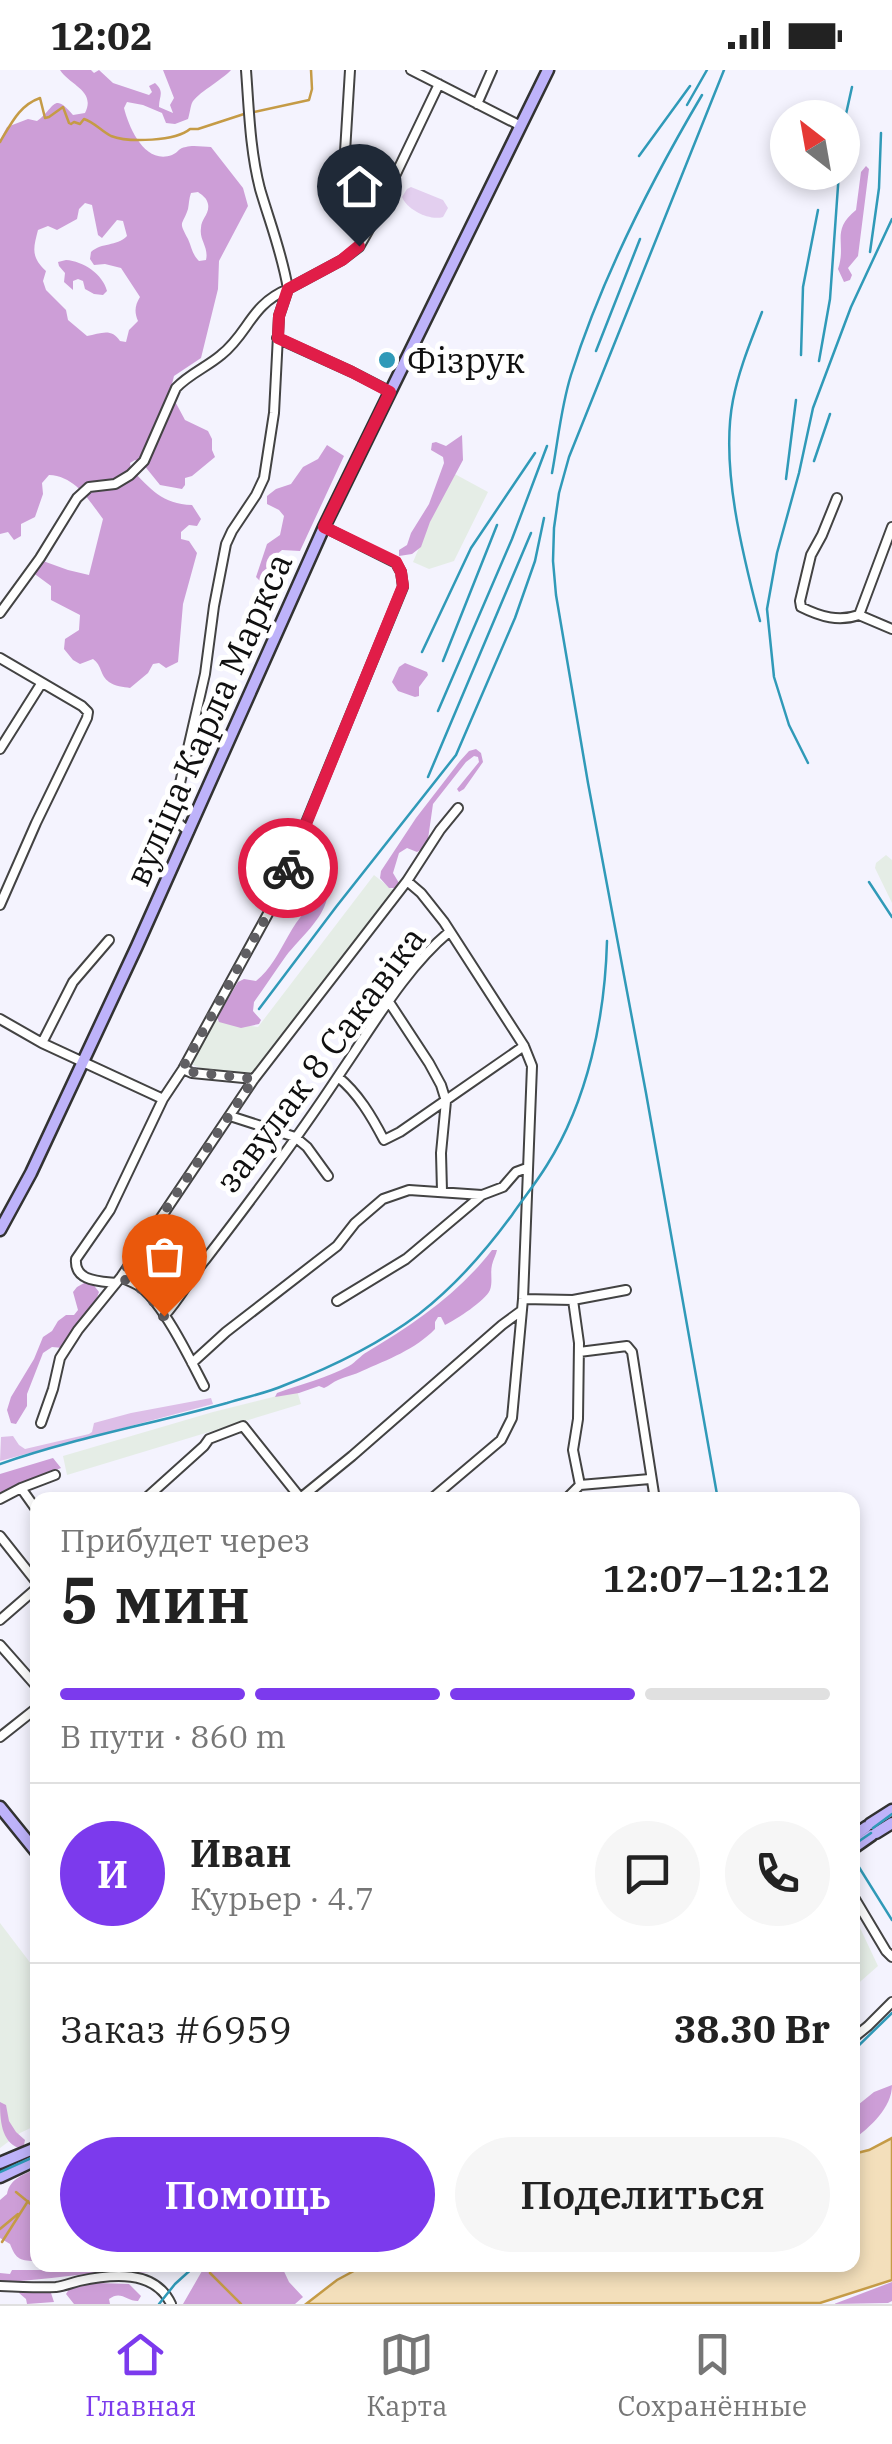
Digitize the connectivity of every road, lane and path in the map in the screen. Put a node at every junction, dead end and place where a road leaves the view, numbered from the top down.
1 (246, 70) edge
2 (350, 70) edge
3 (492, 70) edge
4 (548, 70) edge
5 (417, 71) edge
6 (438, 84) junction
7 (477, 104) junction
8 (521, 126) junction
9 (372, 224) junction
10 (288, 289) junction
11 (278, 338) junction
12 (390, 392) junction
13 (836, 498) dead end
14 (324, 527) junction
15 (892, 527) edge
16 (0, 613) edge
17 (859, 614) junction
18 (892, 630) edge
19 (0, 658) edge
20 (41, 684) junction
21 (0, 749) edge
22 (458, 808) dead end
23 (189, 831) junction
24 (407, 882) junction
25 (0, 905) edge
26 (450, 932) junction
27 (110, 940) dead end
28 (390, 1002) junction
29 (0, 1020) edge
30 (42, 1043) junction
31 (524, 1046) junction
32 (83, 1062) junction
33 (182, 1069) junction
34 (338, 1077) junction
35 (254, 1079) junction
36 (162, 1099) junction
37 (446, 1101) junction
38 (230, 1116) junction
39 (295, 1137) junction
40 (527, 1168) junction
41 (328, 1176) dead end
42 (442, 1191) junction
43 (482, 1195) junction
44 (0, 1230) edge
45 (118, 1280) junction
46 (626, 1290) dead end
47 (522, 1299) junction
48 (572, 1300) junction
49 (337, 1301) dead end
50 (521, 1311) junction
51 (164, 1316) junction
52 (579, 1352) junction
53 (192, 1363) junction
54 (204, 1386) dead end
55 (41, 1423) dead end
56 (55, 1475) dead end
57 (650, 1479) junction
58 (20, 1488) junction
59 (153, 1492) edge
60 (295, 1492) edge
61 (308, 1492) edge
62 (440, 1492) edge
63 (576, 1492) edge
64 (653, 1492) edge
65 (0, 1499) edge
66 (30, 1501) edge
67 (0, 1536) edge
68 (30, 1575) edge
69 (30, 1592) edge
70 (0, 1620) edge
71 (0, 1645) edge
72 (30, 1679) edge
73 (30, 1713) edge
74 (0, 1737) edge
75 (0, 1807) edge
76 (892, 1810) edge
77 (892, 1823) edge
78 (871, 1830) junction
79 (30, 1835) edge
80 (860, 1835) edge
81 (860, 1841) edge
82 (860, 1907) edge
83 (892, 1956) edge
84 (892, 2002) edge
85 (860, 2032) edge
86 (30, 2150) edge
87 (0, 2163) edge
88 (30, 2163) edge
89 (0, 2177) edge
90 (0, 2286) edge
91 (171, 2304) edge

1 - 10 street
2 - 9 street
3 - 7 street
4 - 8 main road, вуліца Карла Маркса
5 - 6 street
6 - 7 street
6 - 9 street
7 - 8 street
8 - 12 main road, вуліца Карла Маркса
9 - 10 street
10 - 11 street
10 - 16 street
11 - 12 street
11 - 23 street
12 - 14 main road, вуліца Карла Маркса
13 - 17 street
14 - 23 main road, вуліца Карла Маркса
14 - 33 street
15 - 17 street
17 - 18 street
19 - 20 street
20 - 21 street
20 - 25 street
22 - 24 street
23 - 32 main road, вуліца Карла Маркса
24 - 26 street
24 - 35 street
26 - 28 street, завулак 8 Сакавіка
26 - 31 street
27 - 30 street
28 - 34 street, завулак 8 Сакавіка
28 - 37 street
29 - 30 street
30 - 32 street
31 - 37 street
31 - 40 street
32 - 36 street
32 - 44 main road, вуліца Карла Маркса
33 - 35 street
33 - 36 street
34 - 37 street
34 - 39 street, завулак 8 Сакавіка
35 - 38 street
36 - 45 street
37 - 42 street
38 - 39 street
38 - 45 street
39 - 41 street
39 - 51 street, завулак 8 Сакавіка
40 - 43 street
40 - 47 street
42 - 43 street
42 - 53 street
43 - 49 street
45 - 51 street
45 - 55 street
46 - 48 street
47 - 48 street
47 - 50 street
48 - 52 street
50 - 61 street
50 - 62 street
51 - 53 street
52 - 57 street
52 - 63 street
53 - 54 street
56 - 58 street
57 - 63 street
57 - 64 street
58 - 65 street
58 - 66 street
59 - 60 street
67 - 68 street
69 - 70 street
71 - 72 street
73 - 74 street
75 - 79 main road
76 - 78 main road
77 - 78 main road
78 - 80 main road
78 - 81 main road
82 - 83 street
84 - 85 street
86 - 87 main road
88 - 89 main road
90 - 91 street

